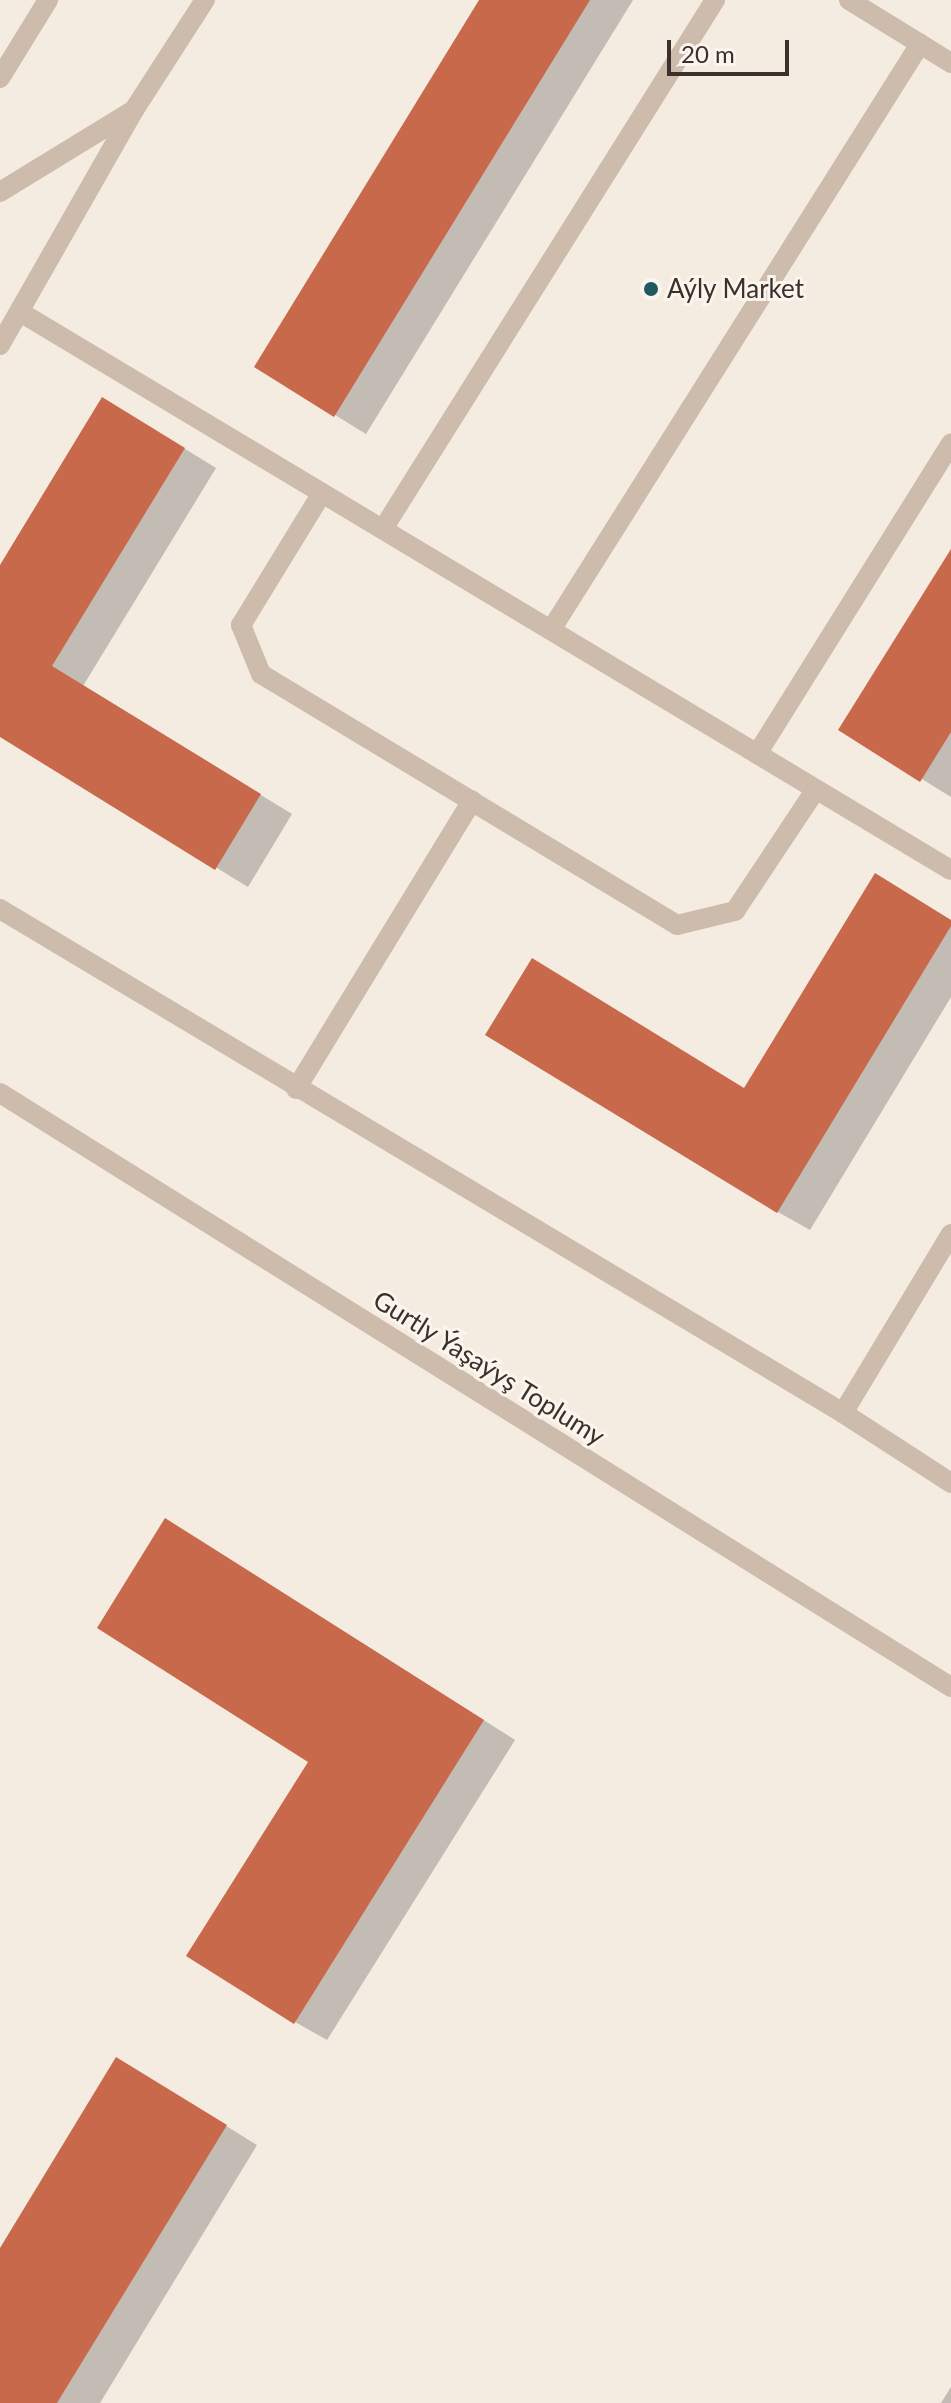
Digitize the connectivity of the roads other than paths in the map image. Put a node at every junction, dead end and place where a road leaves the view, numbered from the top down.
1 (48, 0) edge
2 (205, 0) edge
3 (715, 0) edge
4 (849, 0) edge
5 (920, 44) junction
6 (951, 63) edge
7 (0, 78) edge
8 (134, 110) junction
9 (0, 192) edge
10 (20, 312) junction
11 (0, 345) edge
12 (951, 444) edge
13 (322, 493) junction
14 (383, 529) junction
15 (551, 630) junction
16 (757, 754) junction
17 (816, 789) junction
18 (472, 801) junction
19 (951, 870) edge
20 (0, 909) edge
21 (296, 1089) junction
22 (0, 1093) edge
23 (951, 1234) edge
24 (843, 1413) junction
25 (951, 1483) edge
26 (951, 1687) edge

1 - 7 street
2 - 8 street
3 - 14 street
4 - 5 street
5 - 6 street
5 - 15 street
8 - 9 street
8 - 10 street
10 - 11 street
10 - 13 street
12 - 16 street
13 - 14 street
13 - 18 street
14 - 15 street
15 - 16 street
16 - 17 street
17 - 18 street
17 - 19 street
18 - 21 street
20 - 21 street
21 - 24 street
22 - 26 street, Gurtly Ýaşaýyş Toplumy
23 - 24 street
24 - 25 street

